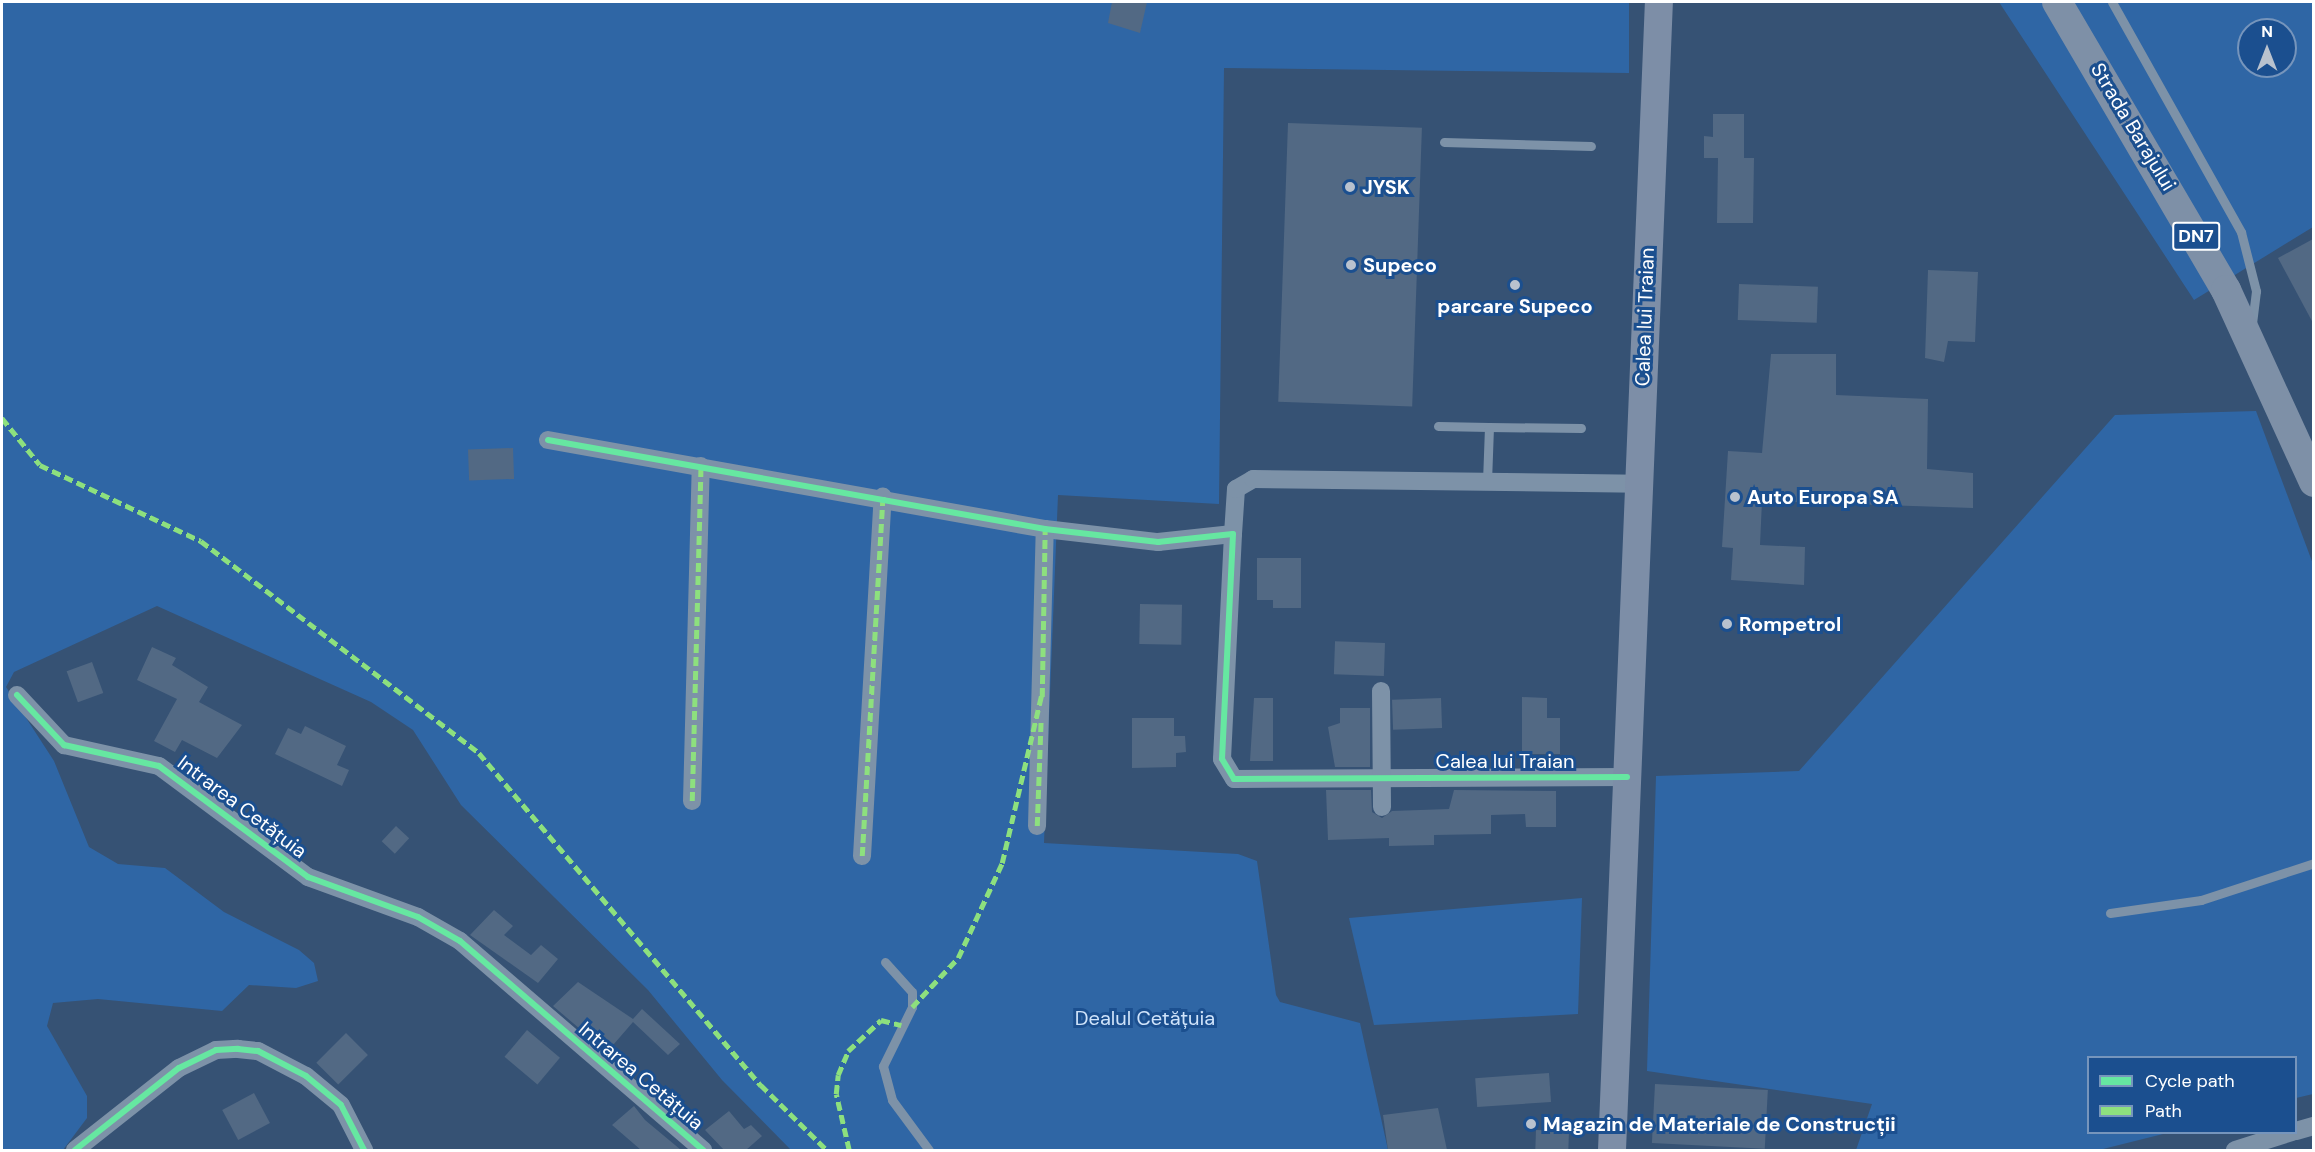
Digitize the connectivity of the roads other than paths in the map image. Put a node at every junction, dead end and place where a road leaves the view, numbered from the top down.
1 (1659, 2) edge
2 (2057, 2) edge
3 (2112, 2) edge
4 (1444, 142) dead end
5 (1591, 146) dead end
6 (2250, 341) junction
7 (1438, 426) dead end
8 (1489, 427) junction
9 (1581, 428) dead end
10 (548, 440) dead end
11 (701, 466) junction
12 (1487, 482) junction
13 (2313, 482) edge
14 (1638, 484) junction
15 (883, 497) junction
16 (1045, 529) junction
17 (1233, 534) junction
18 (1381, 691) dead end
19 (17, 695) dead end
20 (1382, 777) junction
21 (1627, 777) junction
22 (693, 801) dead end
23 (1382, 807) dead end
24 (1037, 826) dead end
25 (862, 856) dead end
26 (2313, 863) edge
27 (2110, 913) dead end
28 (885, 962) dead end
29 (2313, 1126) edge
30 (2297, 1131) edge
31 (2287, 1134) edge
32 (75, 1150) edge
33 (364, 1150) edge
34 (703, 1150) edge
35 (929, 1150) edge
36 (1612, 1150) edge
37 (2235, 1150) edge

1 - 14 main road, Calea lui Traian
2 - 6 highway, Strada Barajului / DN7
3 - 6 lane
4 - 5 lane
6 - 13 highway, Strada Barajului / DN7
7 - 8 lane
8 - 9 lane
8 - 12 lane
10 - 11 street
11 - 15 street
11 - 22 street
12 - 14 street
12 - 17 street, Calea lui Traian
14 - 21 main road, Calea lui Traian
15 - 16 street
15 - 25 street
16 - 17 street
16 - 24 street
17 - 20 street, Calea lui Traian
18 - 20 street
19 - 34 street, Intrarea Cetățuia
20 - 21 street, Calea lui Traian
20 - 23 street
21 - 36 main road, Calea lui Traian
26 - 27 lane
28 - 35 lane
29 - 30 street
31 - 37 street
32 - 33 street

